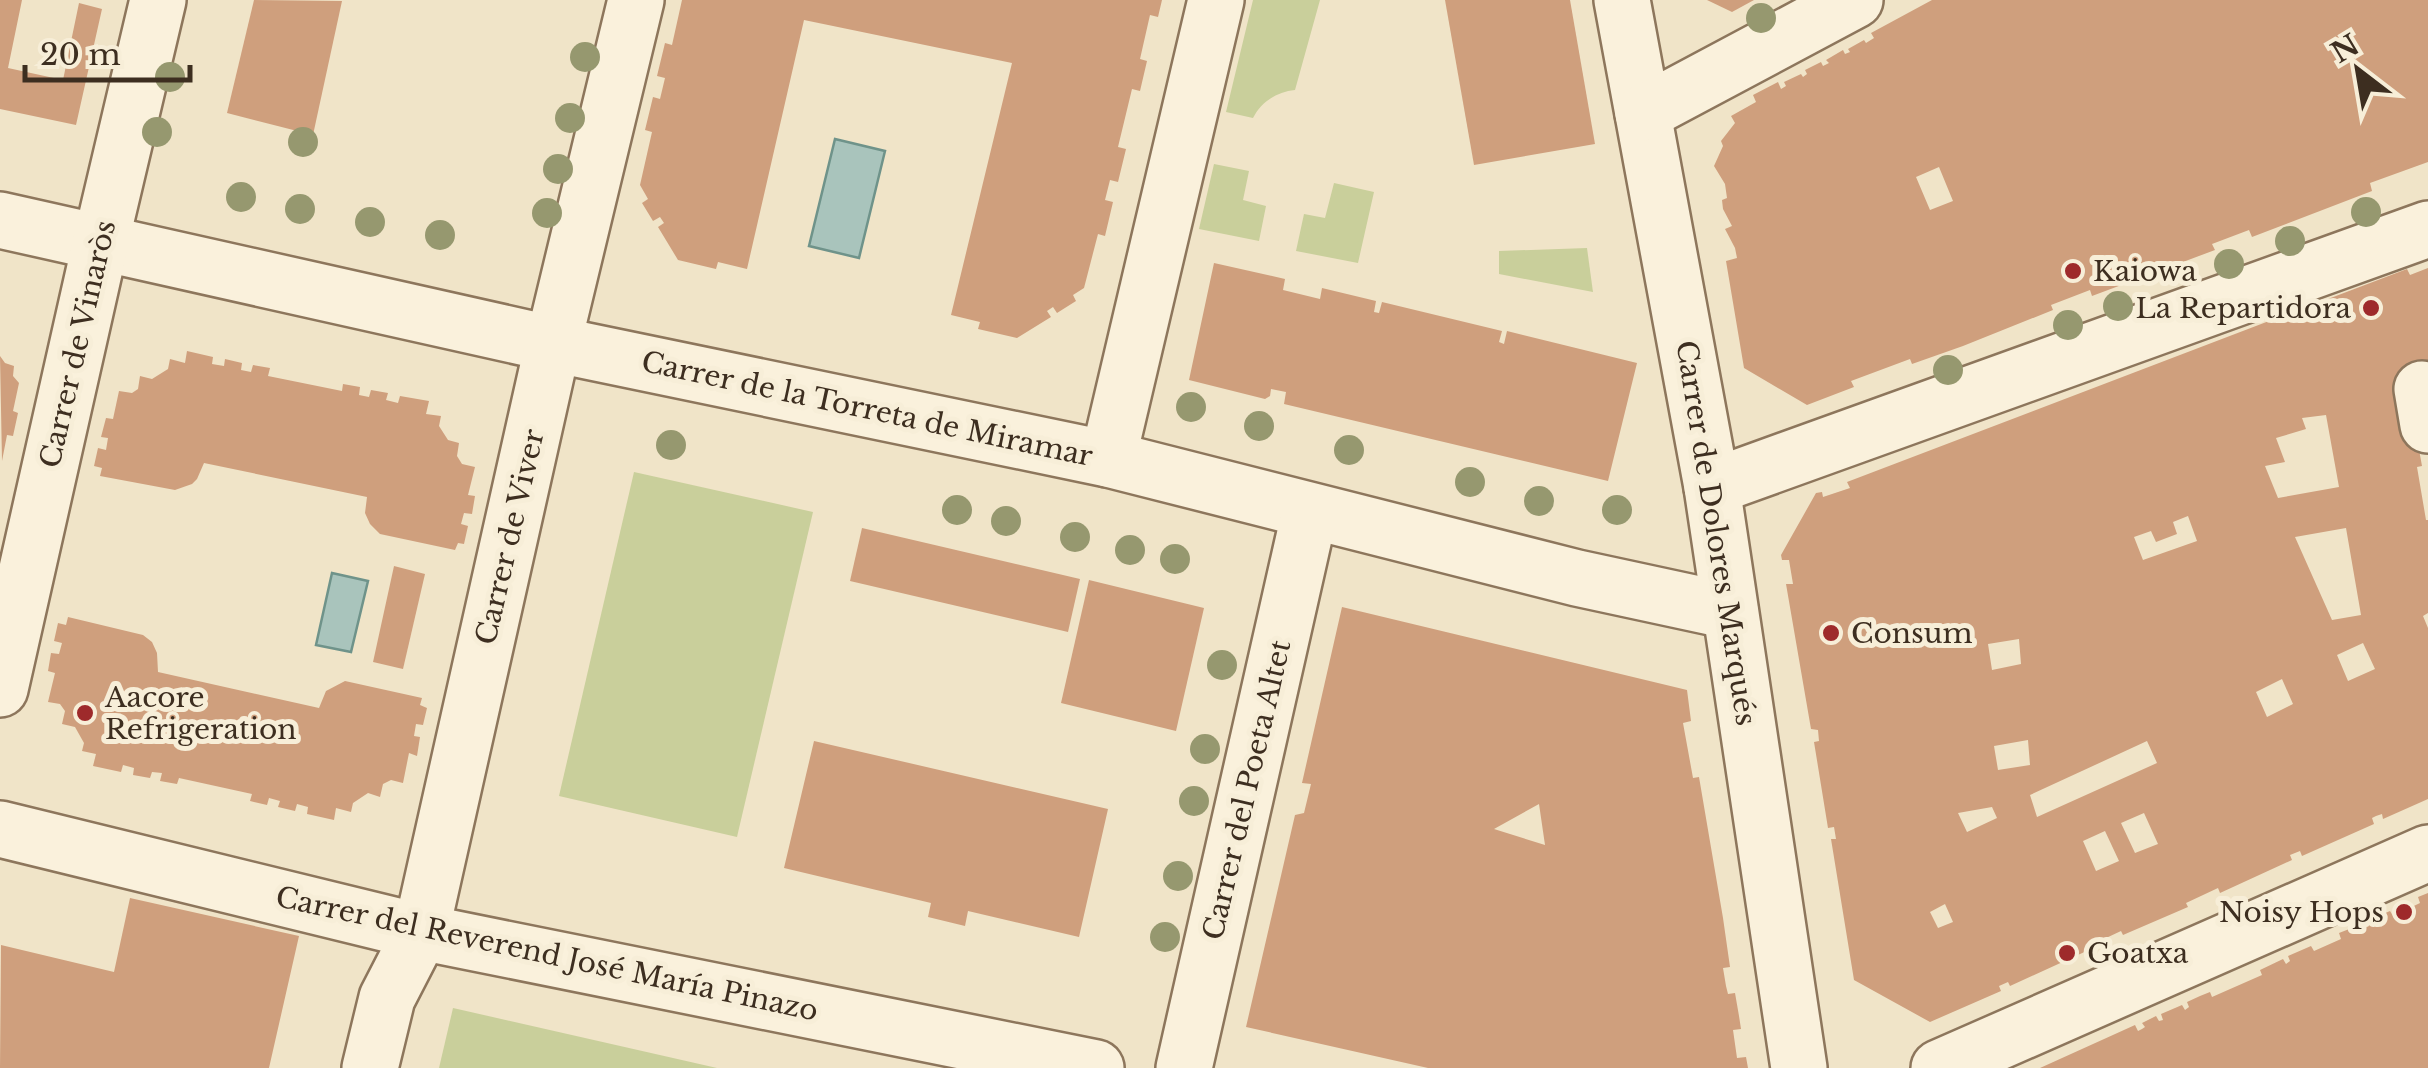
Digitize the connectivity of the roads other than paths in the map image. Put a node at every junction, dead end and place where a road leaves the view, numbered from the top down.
1 (158, 0) edge
2 (636, 0) edge
3 (1216, 0) edge
4 (1622, 0) edge
5 (1854, 0) edge
6 (1643, 114) junction
7 (0, 220) edge
8 (2428, 228) edge
9 (101, 241) junction
10 (552, 344) junction
11 (1108, 459) junction
12 (1712, 486) junction
13 (1310, 511) junction
14 (1730, 610) junction
15 (0, 689) edge
16 (0, 828) edge
17 (2428, 852) edge
18 (422, 932) junction
19 (370, 1068) edge
20 (1096, 1068) edge
21 (1184, 1068) edge
22 (1799, 1068) edge
23 (1939, 1068) edge

1 - 9 street, Carrer de Vinaròs
2 - 10 street, Carrer de Viver
3 - 11 street
4 - 6 street, Carrer de Dolores Marqués
5 - 6 street
6 - 12 street, Carrer de Dolores Marqués
7 - 9 street, Carrer de la Torreta de Miramar
8 - 12 street
9 - 10 street, Carrer de la Torreta de Miramar
9 - 15 street, Carrer de Vinaròs
10 - 11 street, Carrer de la Torreta de Miramar
10 - 18 street, Carrer de Viver
11 - 13 street, Carrer de la Torreta de Miramar
12 - 14 street, Carrer de Dolores Marqués
13 - 14 street, Carrer de la Torreta de Miramar
13 - 21 street, Carrer del Poeta Altet
14 - 22 street, Carrer de Dolores Marqués
16 - 18 street, Carrer del Reverend José María Pinazo
17 - 23 street
18 - 19 street, Carrer de Viver
18 - 20 street, Carrer del Reverend José María Pinazo

